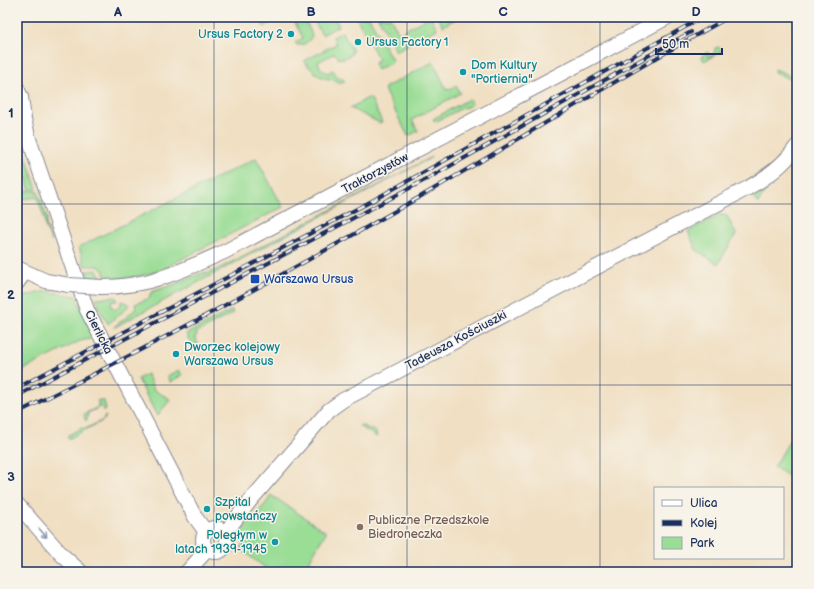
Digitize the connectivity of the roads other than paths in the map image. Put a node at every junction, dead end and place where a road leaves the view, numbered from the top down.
1 (668, 17) edge
2 (17, 88) edge
3 (17, 105) edge
4 (24, 119) junction
5 (797, 146) edge
6 (20, 274) edge
7 (17, 504) edge
8 (206, 532) junction
9 (225, 533) junction
10 (207, 550) junction
11 (81, 572) edge
12 (187, 572) edge

1 - 6 street, Traktorzystów, bridge
2 - 4 street, Cierlicka
3 - 4 street, Cierlicka
4 - 8 street, Cierlicka
5 - 9 street, Tadeusza Kościuszki
7 -> 11 street
8 - 9 street
8 - 10 street
9 - 10 street
10 - 12 street

